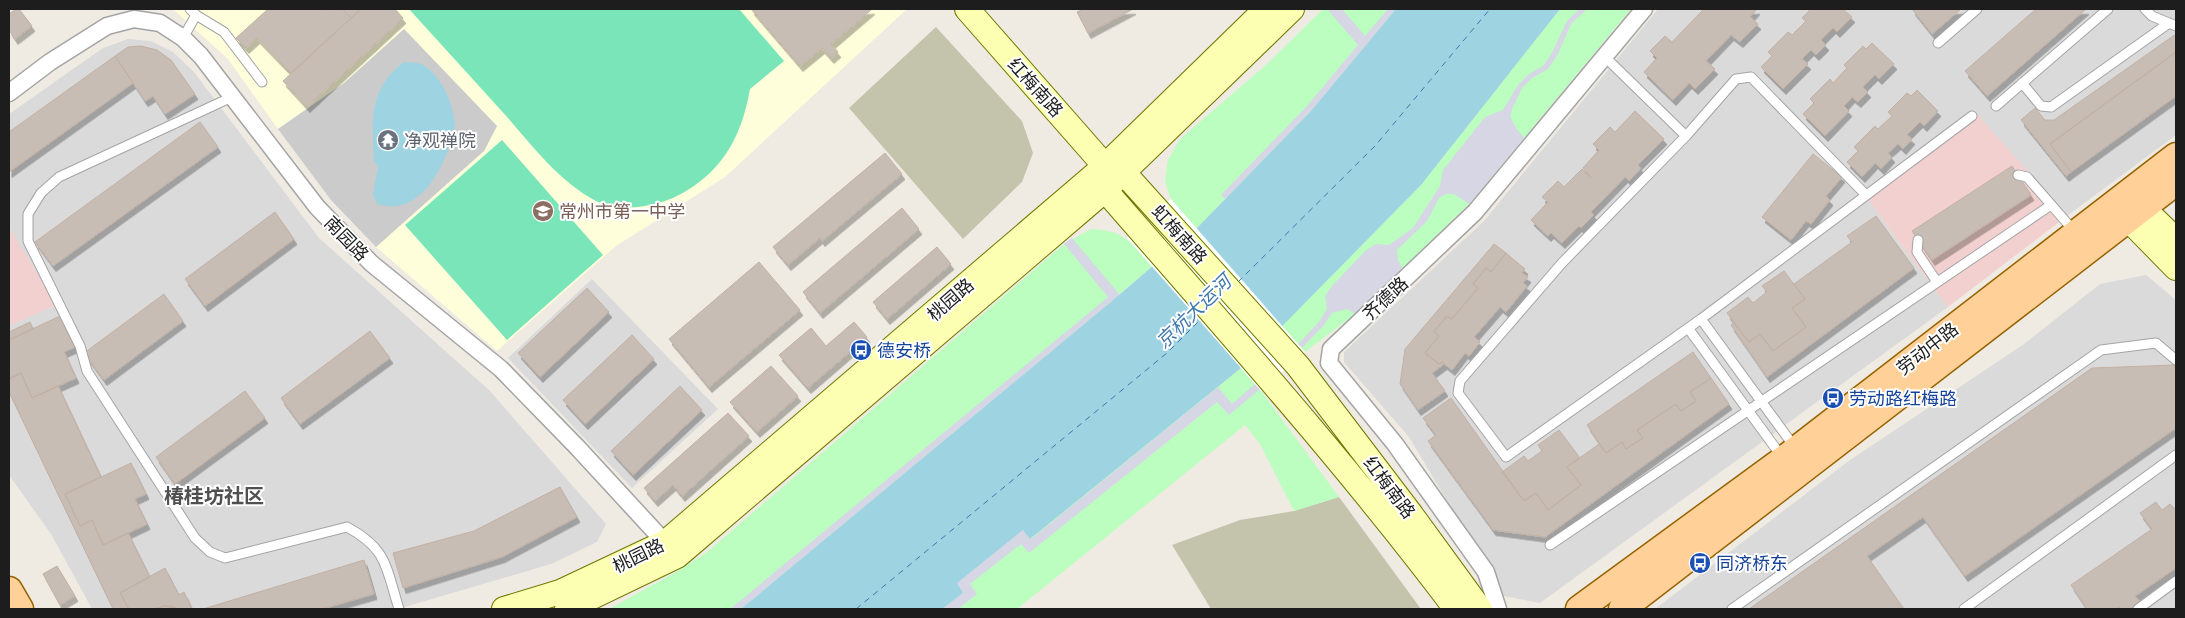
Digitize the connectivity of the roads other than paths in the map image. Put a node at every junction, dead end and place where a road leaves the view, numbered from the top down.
1 (966, 9) edge
2 (1266, 9) edge
3 (1292, 9) edge
4 (1644, 9) edge
5 (1977, 9) edge
6 (2108, 9) edge
7 (2145, 9) edge
8 (193, 12) edge
9 (2172, 24) edge
10 (183, 38) junction
11 (1938, 43) dead end
12 (1604, 56) junction
13 (262, 82) dead end
14 (2022, 83) junction
15 (9, 94) edge
16 (232, 97) junction
17 (1996, 106) dead end
18 (1972, 116) dead end
19 (1686, 136) junction
20 (2176, 156) edge
21 (1115, 169) junction
22 (2018, 175) dead end
23 (2176, 182) edge
24 (1105, 190) junction
25 (1142, 192) joint
26 (1866, 195) junction
27 (2051, 205) junction
28 (2130, 208) junction
29 (2076, 233) junction
30 (1918, 240) dead end
31 (2176, 240) edge
32 (2176, 268) edge
33 (1937, 282) junction
34 (1701, 319) junction
35 (1688, 328) junction
36 (2176, 360) edge
37 (1298, 366) joint
38 (1274, 382) joint
39 (1762, 402) junction
40 (1748, 410) junction
41 (1790, 454) junction
42 (2176, 455) edge
43 (1550, 545) dead end
44 (671, 549) junction
45 (2176, 581) edge
46 (9, 590) edge
47 (20, 609) edge
48 (399, 609) edge
49 (504, 609) edge
50 (567, 609) edge
51 (1456, 609) edge
52 (1480, 609) edge
53 (1498, 609) edge
54 (1579, 609) edge
55 (1622, 609) edge
56 (1732, 609) edge
57 (1964, 609) edge
58 (2138, 609) edge

1 - 21 main road, 红梅南路
2 - 21 main road, 桃园路
3 - 21 main road
4 - 12 street, 齐德路
5 - 11 lane
6 - 14 lane
7 - 9 lane
8 - 10 lane
8 - 13 lane
9 - 14 lane
10 - 15 street, 南园路
10 - 16 street, 南园路
12 - 19 lane
12 - 53 street, 齐德路
14 - 17 lane
16 - 44 street, 南园路
16 - 48 lane
18 - 26 lane
19 - 26 lane
19 - 35 lane
20 - 28 main road, 劳动中路
21 - 24 main road
21 - 25 main road, 红梅南路
21 - 44 main road, 桃园路
22 - 27 lane
23 - 28 main road, 劳动中路
24 - 38 main road, 虹梅南路
24 - 44 main road, 桃园路
25 - 37 main road, 虹梅南路
26 - 34 lane
27 - 29 lane
27 - 33 lane
28 - 29 main road, 劳动中路
28 - 31 main road
28 - 32 main road
28 - 55 main road, 劳动中路
29 - 41 main road, 劳动中路
30 - 33 lane
33 - 39 lane
34 - 35 lane
34 - 39 lane
35 - 40 lane
36 - 56 lane
37 - 52 main road, 红梅南路
38 - 51 main road, 红梅南路
39 - 40 lane
39 - 41 lane
40 - 41 lane
40 - 43 lane
41 - 54 main road, 劳动中路
42 - 57 lane
44 - 49 main road, 桃园路
44 - 50 main road, 桃园路
45 - 58 lane
46 - 47 main road

